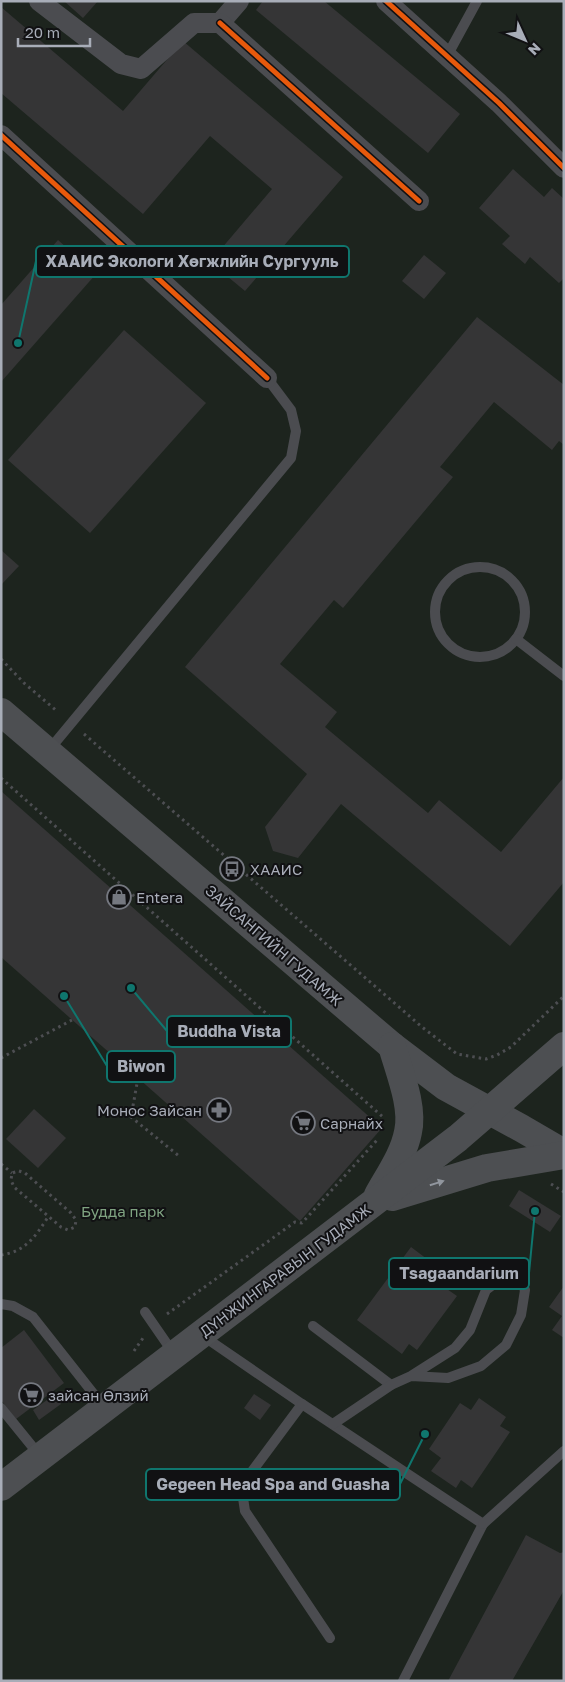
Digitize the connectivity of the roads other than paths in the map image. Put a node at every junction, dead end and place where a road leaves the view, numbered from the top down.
1 (39, 1) edge
2 (239, 1) edge
3 (386, 1) edge
4 (477, 1) edge
5 (407, 9) edge
6 (220, 23) junction
7 (447, 56) junction
8 (1, 135) edge
9 (564, 168) edge
10 (418, 201) dead end
11 (267, 378) joint
12 (516, 639) junction
13 (564, 676) edge
14 (1, 712) edge
15 (48, 751) junction
16 (392, 1046) junction
17 (564, 1046) edge
18 (491, 1111) junction
19 (564, 1154) edge
20 (374, 1202) junction
21 (1, 1304) edge
22 (146, 1312) dead end
23 (313, 1326) dead end
24 (201, 1335) junction
25 (175, 1355) junction
26 (411, 1376) junction
27 (391, 1385) junction
28 (302, 1404) junction
29 (105, 1407) junction
30 (1, 1408) edge
31 (333, 1424) junction
32 (564, 1451) edge
33 (40, 1456) junction
34 (1, 1487) edge
35 (483, 1524) junction
36 (330, 1638) dead end
37 (403, 1681) edge

1 - 6 street
2 - 6 street
3 - 5 street
4 - 7 lane
5 - 7 street
6 - 10 street
7 - 9 street
8 - 11 street
11 - 15 lane
12 - 12 lane
12 - 13 lane
14 - 15 main road, ЗАЙСАНГИЙН ГУДАМЖ
15 - 16 main road, ЗАЙСАНГИЙН ГУДАМЖ
16 - 18 main road, ЗАЙСАНГИЙН ГУДАМЖ
16 - 20 main road
17 - 18 main road, ДҮНЖИНГАРАВЫН ГУДАМЖ
18 - 19 main road, ЗАЙСАНГИЙН ГУДАМЖ
18 - 20 main road, ДҮНЖИНГАРАВЫН ГУДАМЖ
20 -> 19 main road
20 - 24 main road, ДҮНЖИНГАРАВЫН ГУДАМЖ
21 - 29 lane
22 - 25 lane
23 - 27 lane
24 - 25 main road, ДҮНЖИНГАРАВЫН ГУДАМЖ
24 - 28 lane
25 - 29 main road, ДҮНЖИНГАРАВЫН ГУДАМЖ
26 - 26 lane
26 - 27 lane
27 - 31 lane
28 - 31 lane
28 - 36 lane
29 - 33 main road, ДҮНЖИНГАРАВЫН ГУДАМЖ
30 - 33 lane
31 - 35 lane
32 - 35 lane
33 - 34 main road, ДҮНЖИНГАРАВЫН ГУДАМЖ
35 - 37 lane

